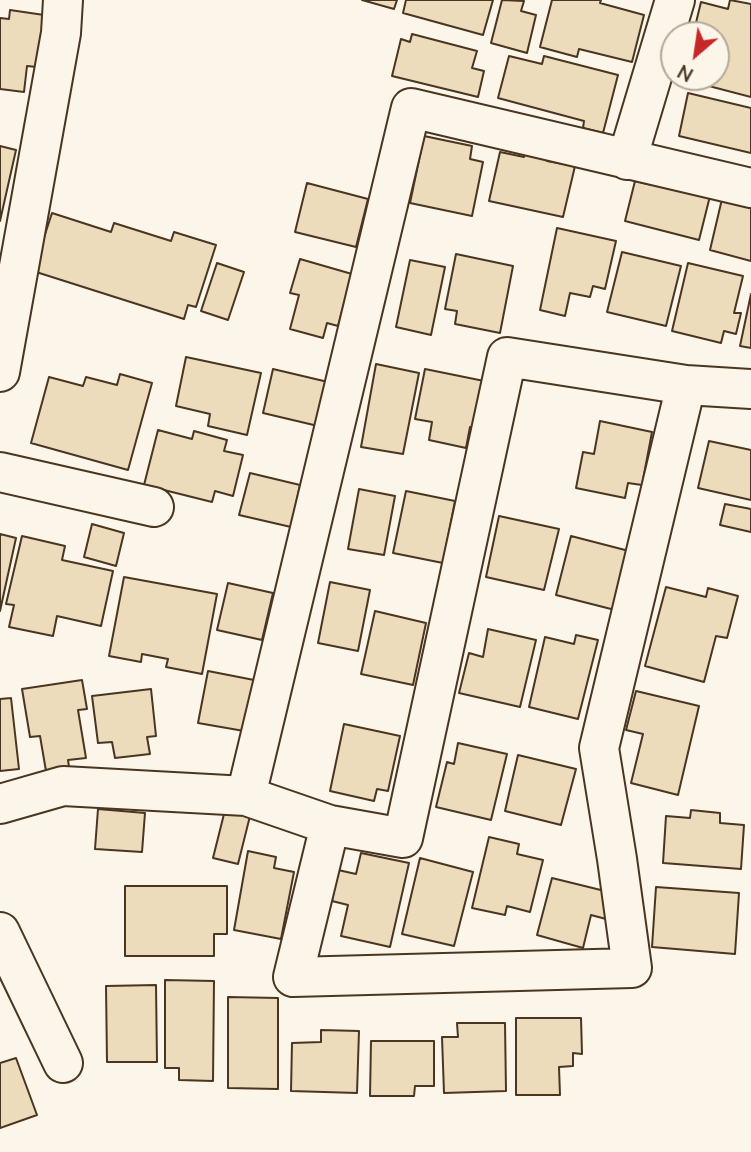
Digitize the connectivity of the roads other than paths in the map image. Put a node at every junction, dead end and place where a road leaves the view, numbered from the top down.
1 (63, 0) edge
2 (675, 0) edge
3 (627, 160) junction
4 (751, 188) edge
5 (0, 372) edge
6 (686, 385) junction
7 (751, 390) edge
8 (0, 472) edge
9 (155, 507) dead end
10 (246, 796) junction
11 (0, 804) edge
12 (330, 825) junction
13 (0, 932) edge
14 (62, 1063) dead end

1 - 5 street
2 - 3 street
3 - 4 street
3 - 10 street
6 - 7 street
6 - 12 street
6 - 12 street
8 - 9 street
10 - 11 street
10 - 12 street
13 - 14 street

